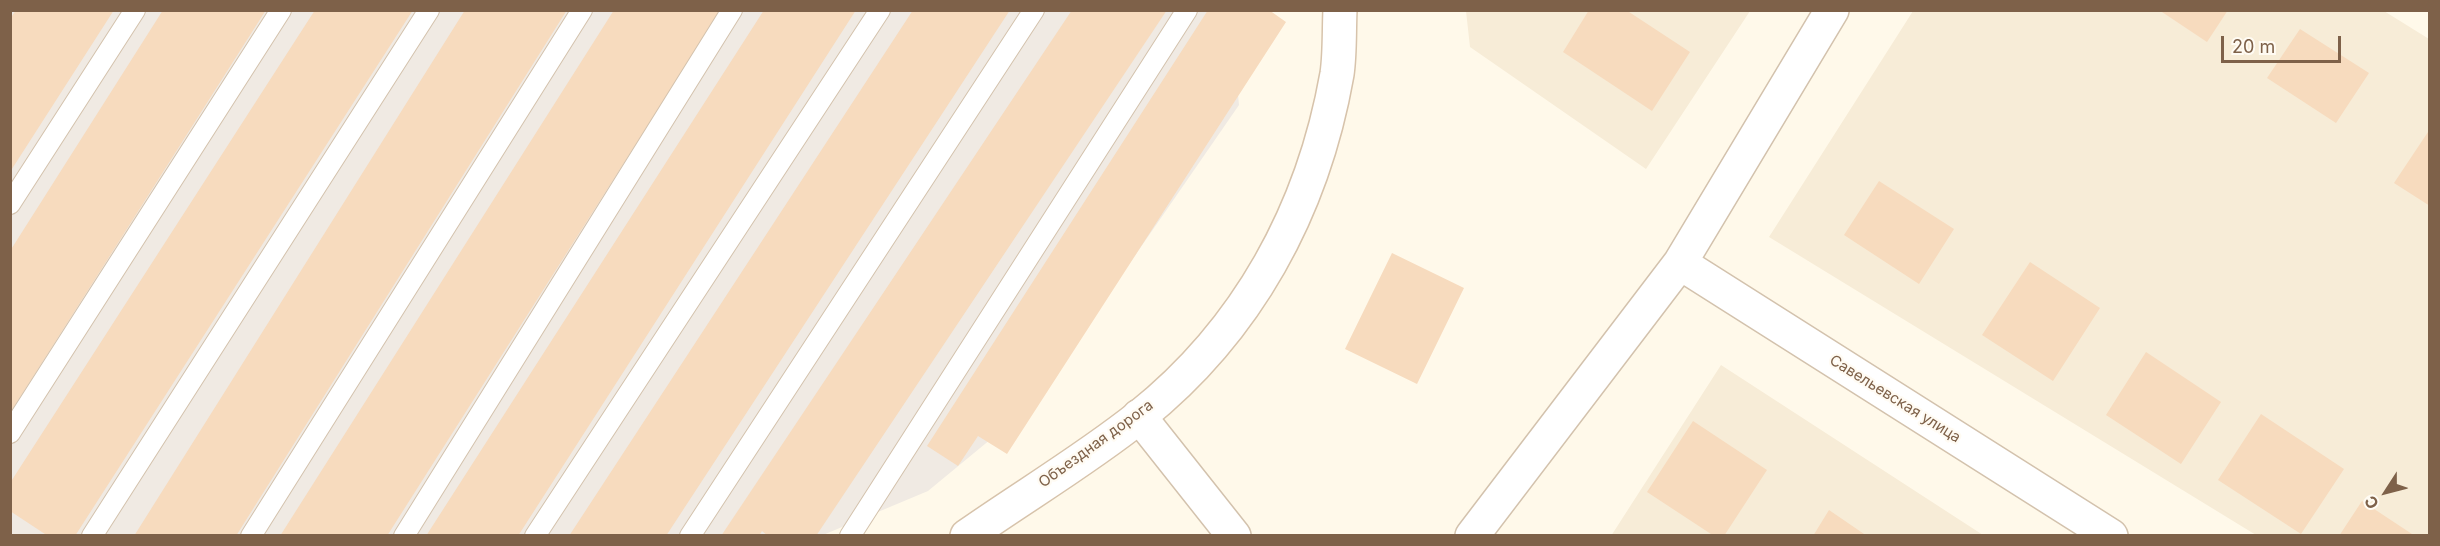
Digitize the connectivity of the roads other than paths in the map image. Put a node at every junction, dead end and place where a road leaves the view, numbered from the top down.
1 (135, 10) edge
2 (281, 10) edge
3 (429, 10) edge
4 (582, 10) edge
5 (732, 10) edge
6 (880, 10) edge
7 (1034, 10) edge
8 (1187, 10) edge
9 (1340, 10) edge
10 (1832, 10) edge
11 (10, 204) edge
12 (1680, 263) junction
13 (1139, 416) junction
14 (10, 433) edge
15 (92, 536) edge
16 (251, 536) edge
17 (404, 536) edge
18 (536, 536) edge
19 (690, 536) edge
20 (850, 536) edge
21 (967, 536) edge
22 (1233, 536) edge
23 (1472, 536) edge
24 (2110, 536) edge

1 - 11 lane
2 - 14 lane
3 - 15 lane
4 - 16 lane
5 - 17 lane
6 - 18 lane
7 - 19 lane
8 - 20 lane
9 - 13 street, Объездная дорога
10 - 12 street
12 - 23 street
12 - 24 street, Савельевская улица
13 - 21 street, Объездная дорога
13 - 22 street

